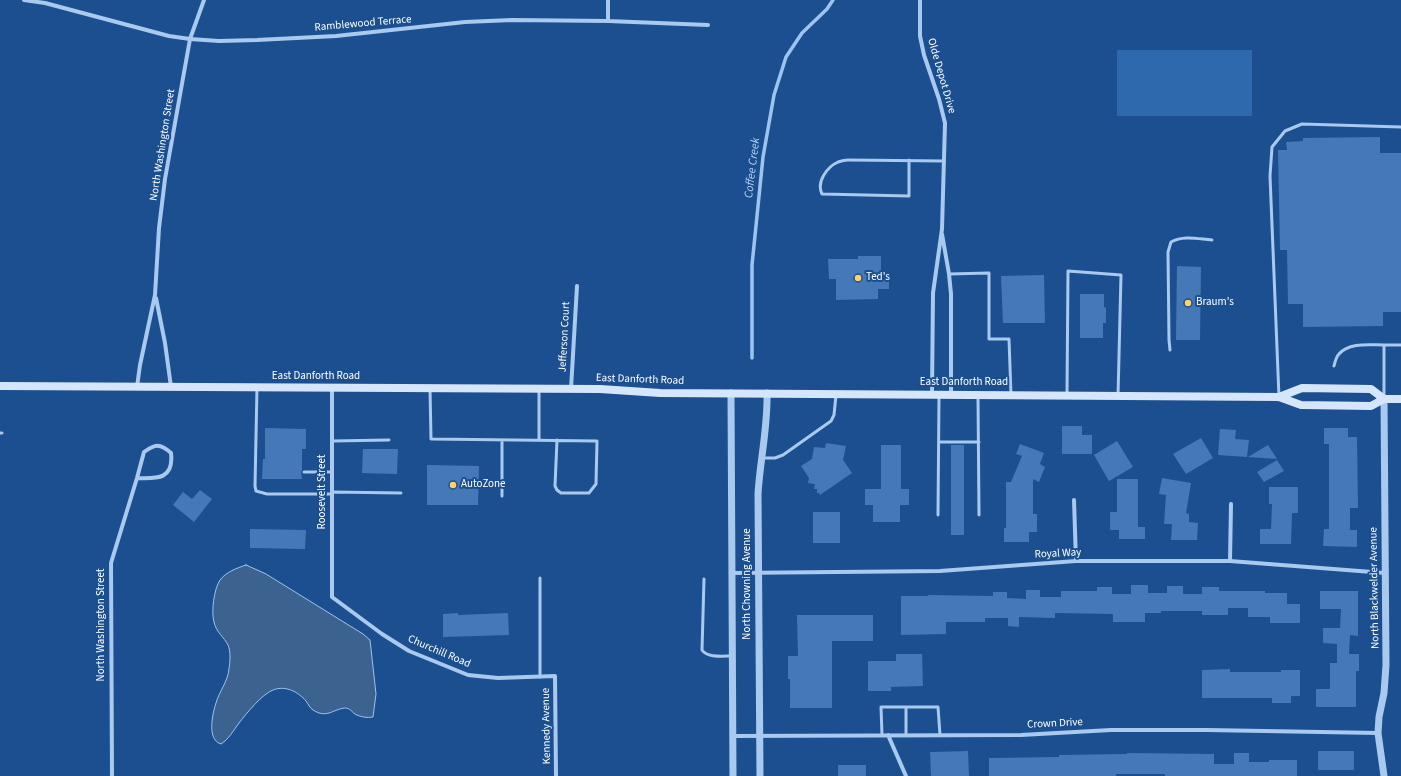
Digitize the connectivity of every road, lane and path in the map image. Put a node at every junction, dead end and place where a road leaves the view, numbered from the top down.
1 (24, 0) edge
2 (204, 0) edge
3 (608, 0) edge
4 (920, 0) edge
5 (608, 21) junction
6 (708, 25) dead end
7 (190, 39) junction
8 (1401, 127) edge
9 (908, 160) junction
10 (944, 161) junction
11 (942, 229) junction
12 (1212, 240) dead end
13 (949, 274) junction
14 (577, 286) dead end
15 (155, 295) junction
16 (1384, 345) junction
17 (1401, 345) edge
18 (1170, 350) dead end
19 (1334, 366) dead end
20 (0, 386) edge
21 (137, 387) junction
22 (171, 387) junction
23 (257, 387) junction
24 (332, 388) junction
25 (430, 388) junction
26 (539, 389) junction
27 (571, 389) junction
28 (731, 393) junction
29 (767, 393) junction
30 (836, 394) junction
31 (935, 394) junction
32 (951, 394) junction
33 (978, 394) junction
34 (1011, 394) junction
35 (1066, 395) junction
36 (1118, 396) junction
37 (1279, 397) junction
38 (1384, 399) junction
39 (1401, 399) edge
40 (389, 440) dead end
41 (502, 440) junction
42 (538, 440) junction
43 (557, 440) junction
44 (332, 441) junction
45 (939, 442) junction
46 (979, 442) junction
47 (761, 458) junction
48 (304, 472) dead end
49 (332, 472) junction
50 (137, 478) junction
51 (401, 492) dead end
52 (332, 493) junction
53 (502, 496) dead end
54 (1074, 500) dead end
55 (1231, 504) dead end
56 (938, 515) dead end
57 (979, 515) dead end
58 (1076, 561) junction
59 (1230, 561) junction
60 (759, 572) junction
61 (732, 573) junction
62 (1385, 573) junction
63 (540, 578) dead end
64 (704, 579) dead end
65 (332, 597) joint
66 (732, 656) junction
67 (555, 676) joint
68 (540, 677) junction
69 (906, 707) junction
70 (1378, 733) junction
71 (882, 735) junction
72 (888, 735) junction
73 (906, 735) junction
74 (940, 735) junction
75 (732, 736) junction
76 (760, 736) junction
77 (112, 776) edge
78 (556, 776) edge
79 (733, 776) edge
80 (760, 776) edge
81 (906, 776) edge
82 (1384, 776) edge

1 - 7 street, Ramblewood Terrace
2 - 7 street, North Washington Street
3 - 5 street
4 - 10 street, Olde Depot Drive
5 - 6 street, Ramblewood Terrace
5 - 7 street, Ramblewood Terrace
7 - 15 street, North Washington Street
8 - 37 lane
9 - 9 lane
9 - 10 lane
10 - 11 street, Olde Depot Drive
11 - 13 street, Olde Depot Drive
11 - 31 street, Olde Depot Drive
12 - 18 lane
13 - 32 street, Olde Depot Drive
13 - 34 lane
14 - 27 street, Jefferson Court
15 - 21 street, North Washington Street
15 - 22 street, North Washington Street
16 - 17 lane
16 - 19 lane
16 - 38 lane
20 - 21 main road, East Danforth Road
21 - 22 main road, East Danforth Road
22 - 23 main road, East Danforth Road
23 - 24 main road, East Danforth Road
23 - 52 lane
24 - 25 main road, East Danforth Road
24 - 44 street, Roosevelt Street
25 - 26 main road, East Danforth Road
25 - 41 lane
26 - 27 main road, East Danforth Road
26 - 42 lane
27 - 28 main road, East Danforth Road
28 - 29 main road, East Danforth Road
28 - 61 street, North Chowning Avenue
29 - 30 main road, East Danforth Road
29 - 47 street, North Chowning Avenue
30 - 31 main road, East Danforth Road
30 - 47 lane
31 - 32 main road, East Danforth Road
31 - 45 lane
32 - 33 main road, East Danforth Road
33 - 34 main road, East Danforth Road
33 - 46 lane
34 - 35 main road, East Danforth Road
35 - 36 main road, East Danforth Road
35 - 36 lane
36 - 37 main road, East Danforth Road
37 - 38 main road, East Danforth Road
37 - 38 main road, East Danforth Road
38 - 39 main road, East Danforth Road
38 - 62 street, North Blackwelder Avenue
40 - 44 lane
41 - 42 lane
41 - 53 lane
42 - 43 lane
43 - 43 lane
44 - 49 street, Roosevelt Street
45 - 46 lane
45 - 56 lane
46 - 57 lane
47 - 60 street, North Chowning Avenue
48 - 49 lane
49 - 52 street, Roosevelt Street
50 - 50 street, North Washington Street
50 - 77 street, North Washington Street
51 - 52 lane
52 - 65 street, Roosevelt Street
54 - 58 street
55 - 59 street
58 - 59 street, Royal Way
58 - 60 street, Royal Way
59 - 62 street, Royal Way
60 - 61 street, Royal Way
60 - 76 street, North Chowning Avenue
61 - 66 street, North Chowning Avenue
62 - 70 street, North Blackwelder Avenue
63 - 68 lane
64 - 66 lane
65 - 68 street, Churchill Road
66 - 75 street, North Chowning Avenue
67 - 68 street, Churchill Road
67 - 78 street, Kennedy Avenue
69 - 71 lane
69 - 73 lane
69 - 74 lane
70 - 74 street, Crown Drive
70 - 82 street, North Blackwelder Avenue
71 - 72 street, Crown Drive
71 - 76 street, Crown Drive
72 - 73 street, Crown Drive
72 - 81 street
73 - 74 street, Crown Drive
75 - 76 street, Crown Drive
75 - 79 street, North Chowning Avenue
76 - 80 street, North Chowning Avenue

